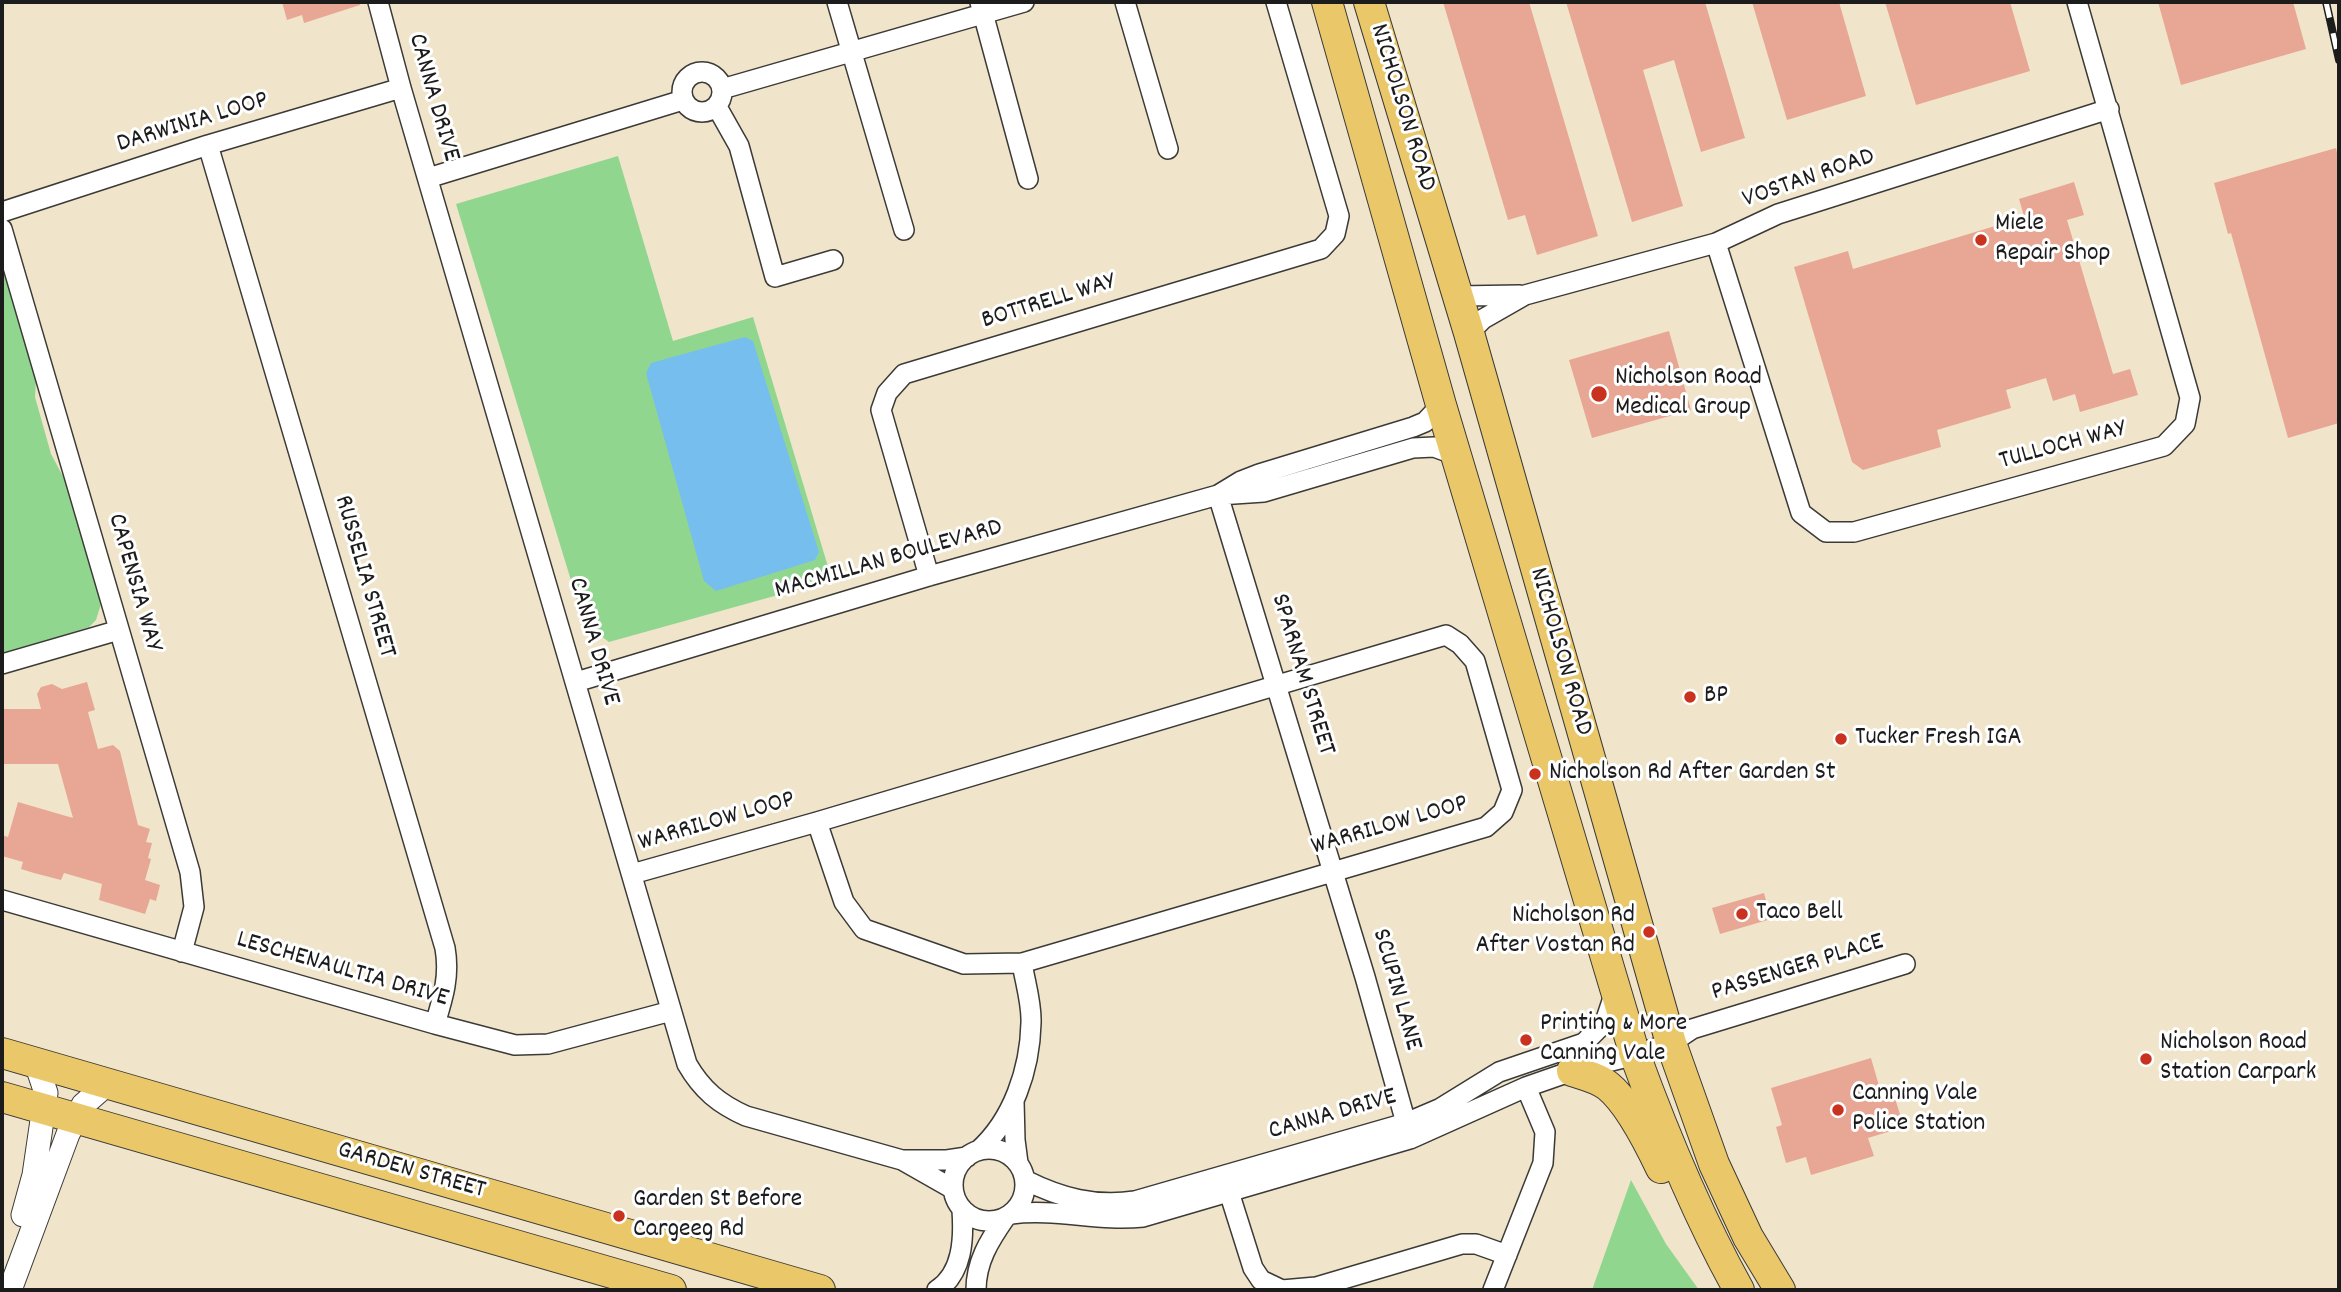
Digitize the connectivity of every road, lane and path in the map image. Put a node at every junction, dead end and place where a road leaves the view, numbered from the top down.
1 (377, 2) edge
2 (837, 2) edge
3 (1024, 2) edge
4 (1125, 2) edge
5 (1276, 2) edge
6 (1327, 2) edge
7 (1369, 2) edge
8 (2077, 2) edge
9 (981, 8) edge
10 (851, 50) junction
11 (401, 88) junction
12 (719, 98) junction
13 (683, 100) junction
14 (2109, 110) junction
15 (208, 145) junction
16 (1168, 149) dead end
17 (428, 178) junction
18 (1028, 179) dead end
19 (2, 212) edge
20 (2, 229) edge
21 (904, 230) dead end
22 (1716, 243) junction
23 (833, 260) dead end
24 (1525, 295) junction
25 (1457, 296) junction
26 (1469, 333) junction
27 (1441, 405) junction
28 (1456, 455) junction
29 (1217, 495) junction
30 (929, 576) junction
31 (119, 630) junction
32 (2, 664) edge
33 (576, 682) junction
34 (1277, 685) junction
35 (817, 822) junction
36 (1333, 871) junction
37 (632, 874) junction
38 (2, 900) edge
39 (181, 952) junction
40 (1022, 963) junction
41 (1905, 964) dead end
42 (1616, 990) junction
43 (671, 1012) junction
44 (435, 1024) junction
45 (1671, 1043) junction
46 (2, 1053) edge
47 (1635, 1055) junction
48 (36, 1063) junction
49 (1572, 1071) junction
50 (107, 1084) junction
51 (1526, 1087) junction
52 (2, 1097) edge
53 (1014, 1100) junction
54 (45, 1109) junction
55 (76, 1118) junction
56 (1406, 1123) junction
57 (972, 1154) junction
58 (902, 1160) junction
59 (388, 1165) junction
60 (1021, 1172) junction
61 (953, 1189) junction
62 (1229, 1192) junction
63 (962, 1210) junction
64 (1008, 1216) junction
65 (518, 1245) junction
66 (1757, 1252) junction
67 (1507, 1255) junction
68 (2, 1274) edge
69 (1735, 1283) edge
70 (1271, 1289) edge
71 (10, 1290) edge
72 (671, 1290) edge
73 (820, 1290) edge
74 (937, 1290) edge
75 (975, 1290) edge
76 (1493, 1290) edge
77 (1780, 1290) edge
78 (1793, 1290) edge

1 - 11 street, CANNA DRIVE
2 - 10 street
3 - 9 street
4 - 16 street
5 - 30 street, BOTTRELL WAY
6 - 27 main road, NICHOLSON ROAD
7 - 25 main road, NICHOLSON ROAD
8 - 14 street, TULLOCH WAY
9 - 10 street
9 - 18 street
10 - 12 street
10 - 21 street
11 - 15 street, DARWINIA LOOP
11 - 17 street, CANNA DRIVE
12 - 13 street
12 - 13 street
12 - 23 street
13 - 17 street
14 - 22 street, VOSTAN ROAD
14 - 22 street, TULLOCH WAY
15 - 19 street, DARWINIA LOOP
15 - 44 street, RUSSELIA STREET
17 - 33 street, CANNA DRIVE
20 - 31 street, CAPENSIA WAY
22 - 24 street, VOSTAN ROAD
24 - 25 street, VOSTAN ROAD
24 - 26 street, VOSTAN ROAD
25 - 26 main road, NICHOLSON ROAD
26 - 45 main road, NICHOLSON ROAD
27 - 28 main road, NICHOLSON ROAD
27 - 29 street, MACMILLAN BOULEVARD
28 - 29 street, MACMILLAN BOULEVARD
28 - 42 main road, NICHOLSON ROAD
29 - 30 street, MACMILLAN BOULEVARD
29 - 34 street, SPARNAM STREET
30 - 33 street, MACMILLAN BOULEVARD
31 - 32 street
31 - 39 street, CAPENSIA WAY
33 - 37 street, CANNA DRIVE
34 - 35 street, WARRILOW LOOP
34 - 36 street, SPARNAM STREET
34 - 36 street, WARRILOW LOOP
35 - 37 street, WARRILOW LOOP
35 - 40 street, WARRILOW LOOP
36 - 40 street, WARRILOW LOOP
36 - 56 street, SCUPIN LANE
37 - 43 street, CANNA DRIVE
38 - 39 street, LESCHENAULTIA DRIVE
39 - 44 street, LESCHENAULTIA DRIVE
40 - 53 street
41 - 45 street, PASSENGER PLACE
42 - 47 main road, NICHOLSON ROAD
42 - 56 street, CANNA DRIVE
43 - 44 street, LESCHENAULTIA DRIVE
43 - 58 street, CANNA DRIVE
45 - 47 street, PASSENGER PLACE
45 - 66 main road, NICHOLSON ROAD
46 - 48 main road, GARDEN STREET
47 - 49 street, CANNA DRIVE
47 - 69 main road, NICHOLSON ROAD
48 - 50 main road, GARDEN STREET
48 - 54 street
49 - 51 street, CANNA DRIVE
49 - 69 main road
50 - 55 street
50 - 59 main road, GARDEN STREET
51 - 62 street, CANNA DRIVE
51 - 67 street
52 - 54 main road, GARDEN STREET
53 - 57 street
53 - 60 street
54 - 55 main road, GARDEN STREET
54 - 68 street
55 - 65 main road, GARDEN STREET
55 - 71 street
56 - 60 street, CANNA DRIVE
57 - 58 street, CANNA DRIVE
57 - 60 street
57 - 61 street
58 - 61 street, CANNA DRIVE
59 - 65 main road
59 - 73 main road, GARDEN STREET
60 - 64 street
61 - 63 street
62 - 64 street, CANNA DRIVE
62 - 70 street
63 - 64 street
63 - 74 street
64 - 75 street
65 - 72 main road, GARDEN STREET
66 - 77 main road, NICHOLSON ROAD
66 - 78 main road
67 - 70 street
67 - 76 street

